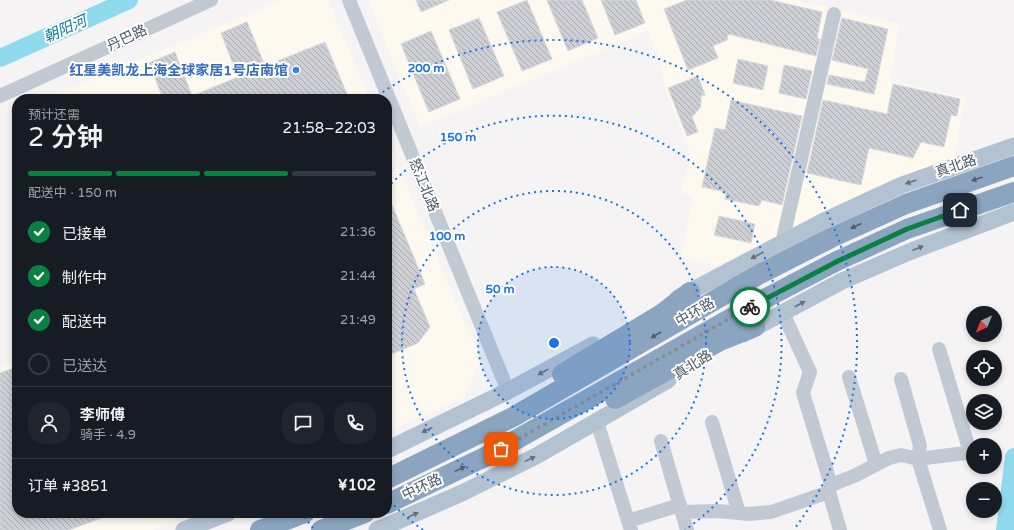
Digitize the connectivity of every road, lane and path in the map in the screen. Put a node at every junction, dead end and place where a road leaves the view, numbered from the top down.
1 (211, 0) edge
2 (349, 0) edge
3 (834, 14) dead end
4 (387, 94) edge
5 (0, 96) edge
6 (392, 106) edge
7 (1014, 146) edge
8 (1014, 166) edge
9 (1014, 192) edge
10 (1014, 212) edge
11 (782, 243) junction
12 (690, 292) junction
13 (783, 313) junction
14 (755, 327) junction
15 (939, 349) dead end
16 (849, 377) dead end
17 (901, 378) dead end
18 (508, 391) junction
19 (597, 422) junction
20 (712, 422) dead end
21 (968, 438) edge
22 (661, 441) dead end
23 (392, 448) edge
24 (966, 453) edge
25 (489, 455) junction
26 (918, 459) junction
27 (876, 464) junction
28 (392, 474) edge
29 (392, 475) edge
30 (830, 488) junction
31 (392, 502) edge
32 (681, 508) junction
33 (739, 513) junction
34 (215, 518) edge
35 (292, 518) edge
36 (352, 518) edge
37 (631, 523) edge
38 (184, 530) edge
39 (260, 530) edge
40 (321, 530) edge
41 (377, 530) edge
42 (687, 530) edge
43 (840, 530) edge
44 (940, 530) edge

1 - 5 street, 丹巴路
2 - 4 street, 怒江北路
3 - 11 street
6 - 18 street, 怒江北路
7 -> 11 main road, 真北路
8 -> 29 highway, 中环路
9 - 25 highway, 中环路
13 -> 10 main road, 真北路
11 -> 12 main road, 真北路
12 -> 18 main road, 真北路
12 - 28 highway
13 - 14 main road, 真北路
13 - 30 street
14 - 19 main road, 真北路
14 - 25 highway
15 - 21 street
16 - 27 street
17 - 26 street
18 -> 23 main road, 真北路
19 - 37 street
41 -> 19 main road, 真北路
20 - 33 street
22 - 32 street
24 - 26 street
31 -> 25 highway, 中环路
26 - 27 street
26 - 44 street
27 - 30 street
30 - 33 street
30 - 43 street
32 - 33 street
32 - 37 street
32 - 42 street
34 - 38 main road
35 - 39 highway
36 - 40 highway

